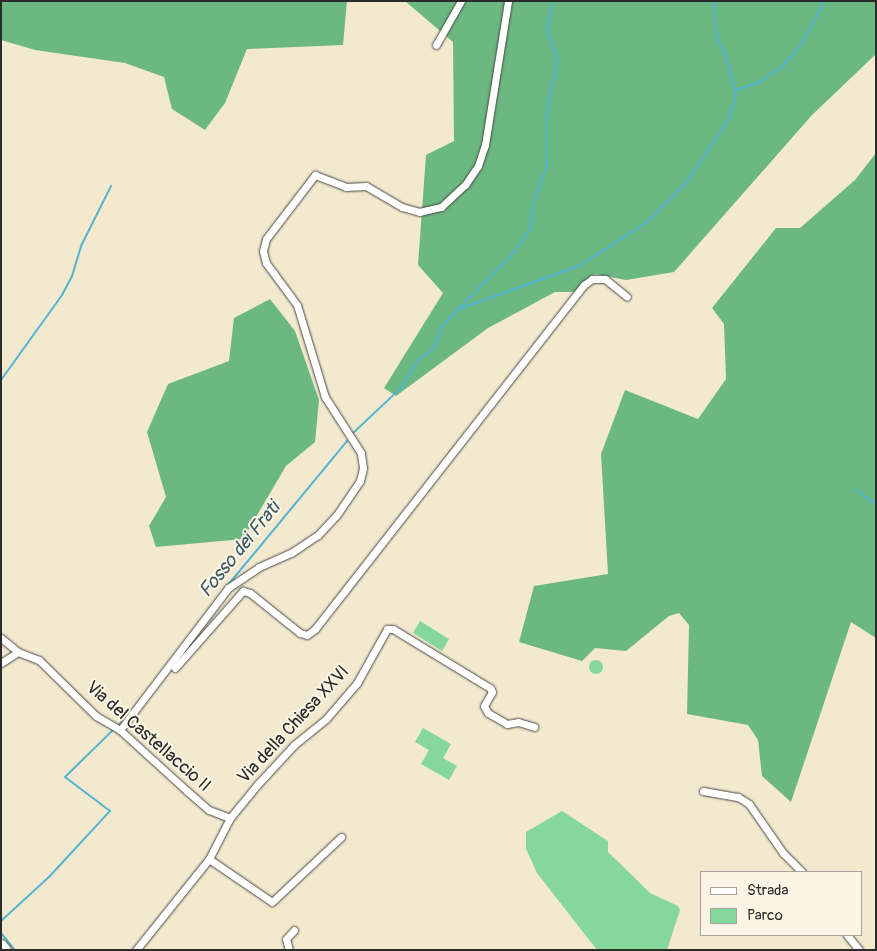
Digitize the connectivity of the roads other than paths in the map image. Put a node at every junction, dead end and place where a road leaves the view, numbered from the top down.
1 (461, 1) edge
2 (508, 1) edge
3 (436, 45) dead end
4 (627, 297) dead end
5 (1, 638) edge
6 (18, 652) junction
7 (1, 663) edge
8 (136, 711) junction
9 (534, 727) dead end
10 (120, 730) junction
11 (703, 791) dead end
12 (230, 818) junction
13 (341, 837) dead end
14 (209, 858) junction
15 (801, 871) edge
16 (294, 930) dead end
17 (848, 936) edge
18 (1, 945) edge
19 (5, 950) edge
20 (136, 950) edge
21 (289, 950) edge
22 (858, 950) edge

1 - 3 street
2 - 8 street
4 - 8 street
5 - 6 street, Via del Castellaccio II
6 - 7 street
6 - 10 street, Via del Castellaccio II
8 - 10 street
9 - 12 street, Via della Chiesa XXVI
10 - 12 street, Via del Castellaccio II
11 - 15 street
12 - 14 street, Via della Chiesa XXVI
13 - 14 street
14 - 20 street, Via della Chiesa XXVI
16 - 21 street
17 - 22 street
18 - 19 main road

